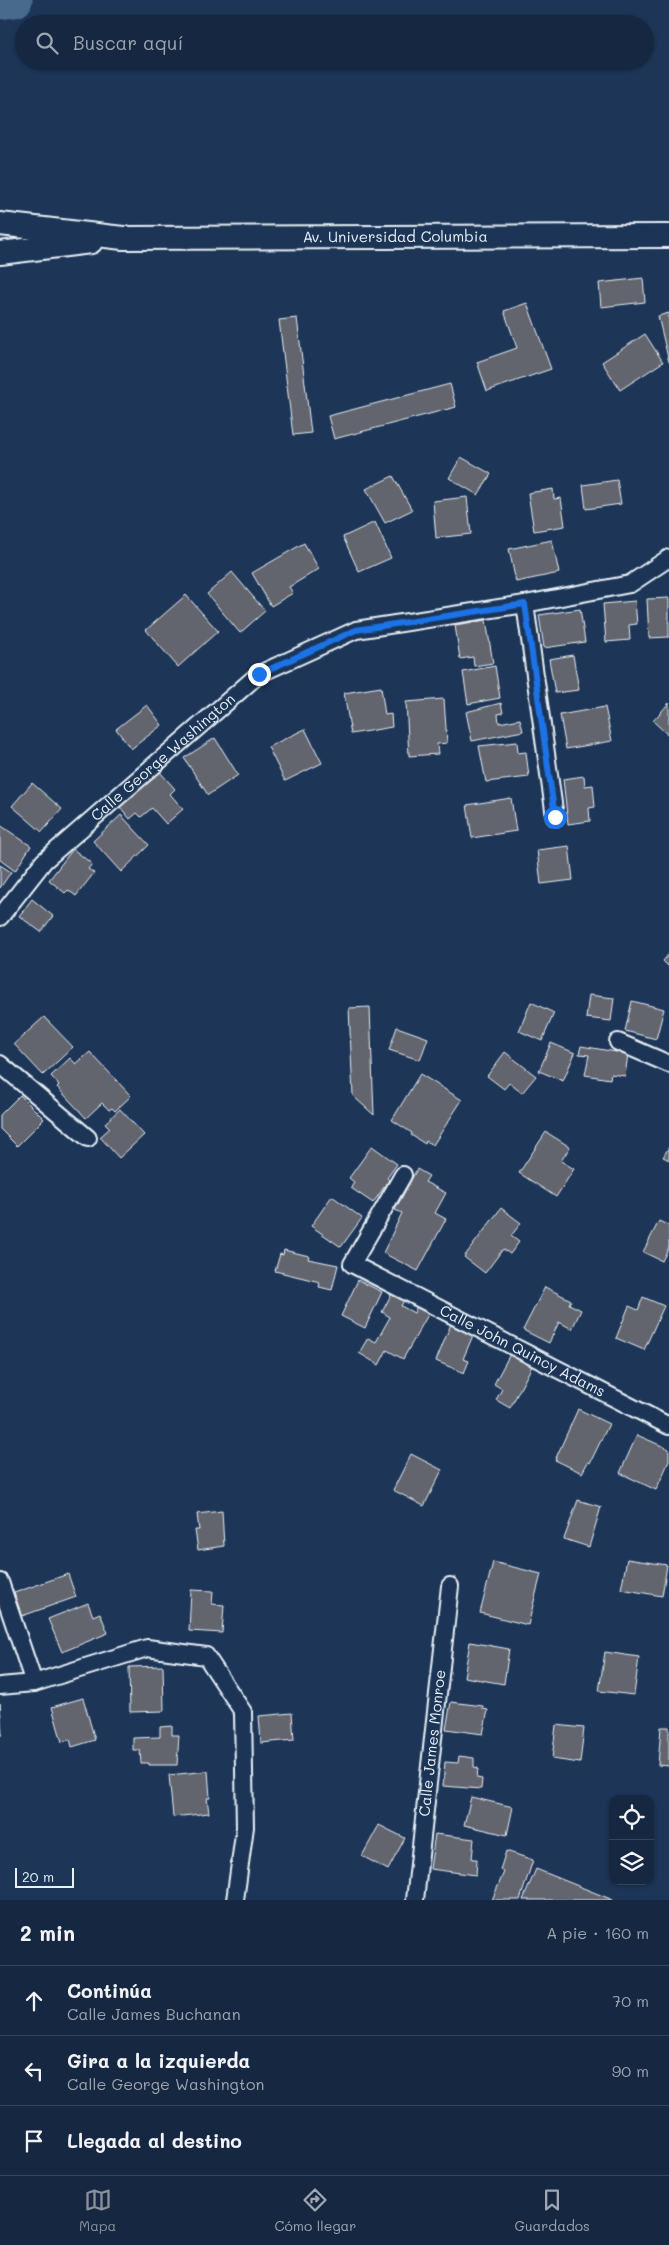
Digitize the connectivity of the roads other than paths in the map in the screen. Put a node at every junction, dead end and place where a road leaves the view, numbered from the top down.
1 (0, 224) edge
2 (669, 236) edge
3 (123, 238) junction
4 (0, 253) edge
5 (669, 558) edge
6 (525, 604) junction
7 (555, 817) dead end
8 (0, 917) edge
9 (618, 1042) dead end
10 (0, 1064) edge
11 (669, 1064) edge
12 (88, 1138) dead end
13 (404, 1175) dead end
14 (669, 1426) edge
15 (0, 1582) edge
16 (450, 1586) dead end
17 (34, 1682) junction
18 (0, 1686) edge
19 (235, 1900) edge
20 (416, 1900) edge

1 - 3 main road, Av. Universidad Columbia
2 - 3 main road, Av. Universidad Columbia
3 - 4 main road, Av. Universidad Columbia
5 - 6 street, Calle George Washington
6 - 7 street
6 - 8 street, Calle George Washington
9 - 11 street
10 - 12 street
13 - 14 street, Calle John Quincy Adams
15 - 17 street
16 - 20 street, Calle James Monroe
17 - 18 street
17 - 19 street

